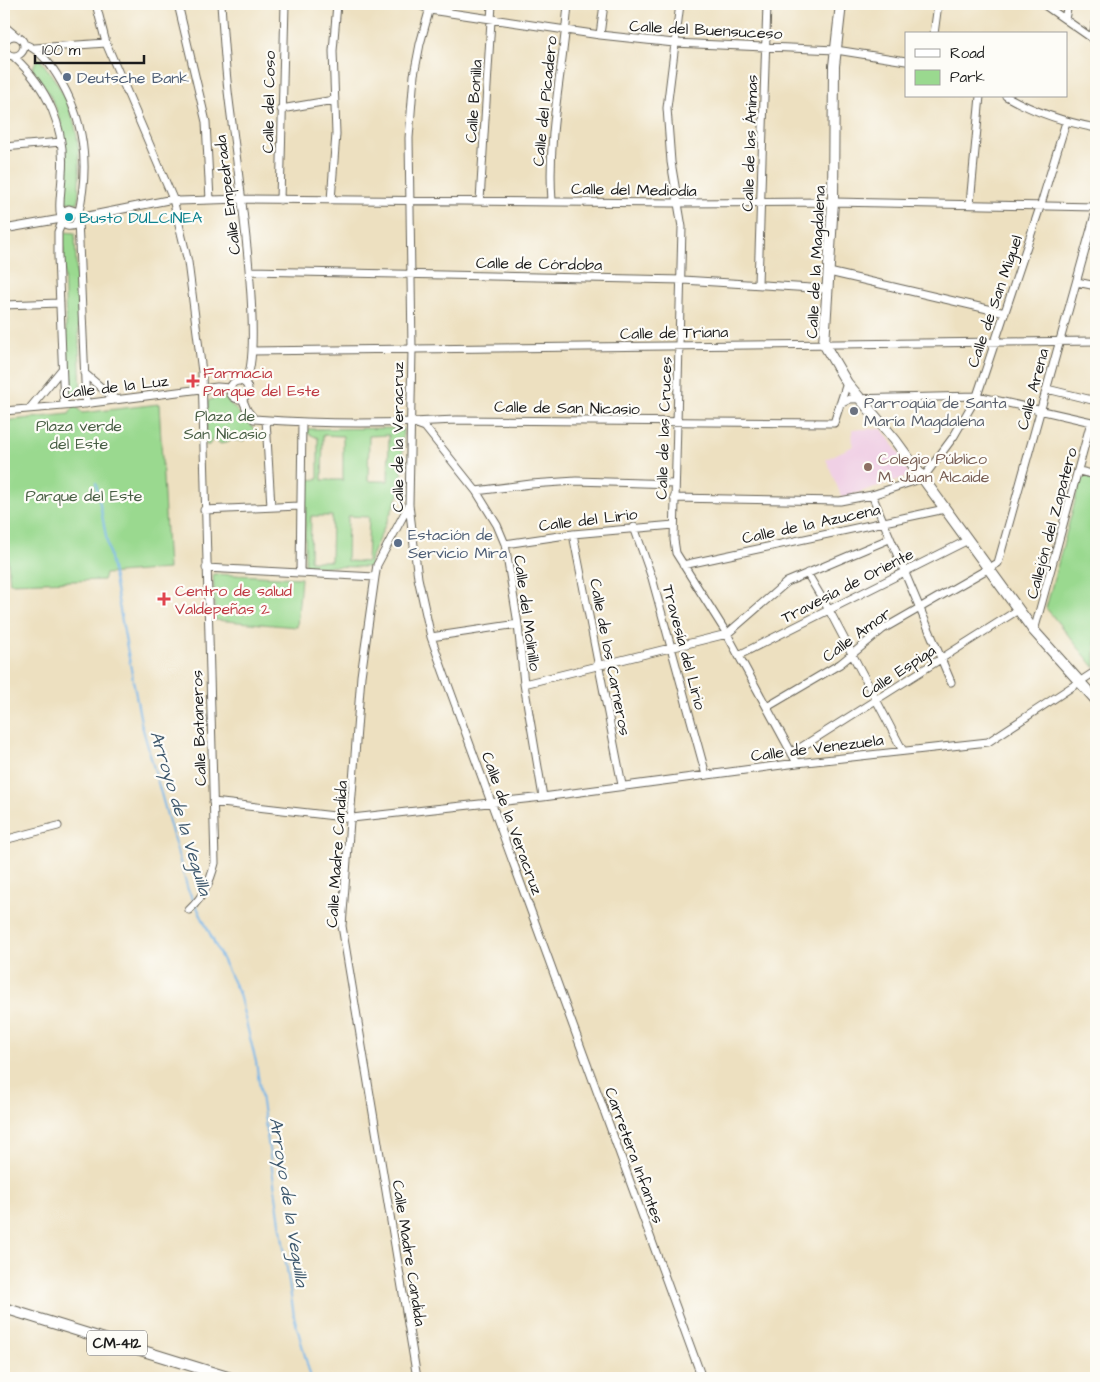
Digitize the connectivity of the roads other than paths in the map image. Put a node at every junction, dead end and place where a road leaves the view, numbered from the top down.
1 (96, 4) edge
2 (178, 4) edge
3 (221, 4) edge
4 (285, 4) edge
5 (338, 4) edge
6 (417, 4) edge
7 (492, 4) edge
8 (568, 4) edge
9 (604, 4) edge
10 (680, 4) edge
11 (767, 4) edge
12 (841, 4) edge
13 (938, 4) edge
14 (1043, 4) edge
15 (1068, 4) edge
16 (431, 7) edge
17 (491, 19) junction
18 (1065, 19) junction
19 (1096, 23) edge
20 (4, 26) edge
21 (566, 30) junction
22 (934, 32) edge
23 (600, 35) junction
24 (17, 36) junction
25 (1094, 39) edge
26 (106, 43) junction
27 (24, 44) junction
28 (674, 44) junction
29 (766, 46) junction
30 (35, 48) junction
31 (4, 50) edge
32 (836, 50) junction
33 (14, 57) junction
34 (905, 61) edge
35 (980, 98) edge
36 (1009, 98) edge
37 (334, 100) junction
38 (281, 109) junction
39 (1066, 122) junction
40 (1096, 128) edge
41 (61, 142) junction
42 (4, 147) edge
43 (172, 199) junction
44 (242, 199) junction
45 (210, 200) junction
46 (280, 200) junction
47 (331, 200) junction
48 (409, 201) junction
49 (480, 201) junction
50 (552, 201) junction
51 (760, 202) junction
52 (834, 202) junction
53 (676, 203) junction
54 (970, 204) junction
55 (1041, 204) junction
56 (1096, 207) edge
57 (1096, 211) edge
58 (78, 218) junction
59 (61, 219) junction
60 (4, 229) edge
61 (250, 271) junction
62 (829, 272) junction
63 (411, 275) junction
64 (683, 280) junction
65 (1077, 282) junction
66 (758, 284) junction
67 (1096, 286) edge
68 (827, 289) junction
69 (60, 303) junction
70 (4, 305) edge
71 (1005, 313) junction
72 (1096, 341) edge
73 (995, 342) junction
74 (1059, 342) junction
75 (824, 344) junction
76 (680, 346) junction
77 (412, 349) junction
78 (252, 351) junction
79 (62, 369) junction
80 (84, 373) junction
81 (245, 382) junction
82 (847, 382) junction
83 (230, 388) junction
84 (202, 389) junction
85 (1047, 389) junction
86 (977, 396) junction
87 (242, 398) junction
88 (116, 400) junction
89 (862, 400) junction
90 (1096, 401) edge
91 (86, 404) junction
92 (840, 404) junction
93 (64, 406) junction
94 (30, 408) junction
95 (1042, 410) junction
96 (4, 411) edge
97 (266, 420) junction
98 (302, 422) junction
99 (411, 422) junction
100 (678, 422) junction
101 (1094, 422) edge
102 (1079, 471) junction
103 (1096, 475) edge
104 (923, 478) junction
105 (675, 484) junction
106 (476, 491) junction
107 (872, 495) junction
108 (674, 498) junction
109 (409, 505) junction
110 (300, 506) junction
111 (271, 507) junction
112 (204, 510) junction
113 (945, 510) junction
114 (882, 521) junction
115 (674, 524) junction
116 (634, 527) junction
117 (573, 534) junction
118 (889, 539) junction
119 (968, 540) junction
120 (505, 544) junction
121 (683, 565) junction
122 (206, 568) junction
123 (988, 568) junction
124 (903, 571) junction
125 (300, 573) junction
126 (807, 573) junction
127 (375, 577) junction
128 (920, 607) junction
129 (829, 610) junction
130 (1018, 610) junction
131 (518, 624) junction
132 (1034, 631) junction
133 (727, 634) junction
134 (431, 637) junction
135 (670, 649) junction
136 (852, 654) junction
137 (739, 655) junction
138 (942, 658) junction
139 (599, 666) junction
140 (1096, 671) edge
141 (951, 682) dead end
142 (1078, 683) junction
143 (524, 684) junction
144 (877, 700) junction
145 (1096, 700) edge
146 (767, 707) junction
147 (903, 751) junction
148 (792, 753) junction
149 (798, 763) junction
150 (706, 775) junction
151 (622, 785) junction
152 (543, 797) junction
153 (213, 802) junction
154 (490, 803) junction
155 (352, 818) junction
156 (58, 826) dead end
157 (4, 840) edge
158 (190, 908) dead end
159 (542, 941) joint
160 (4, 1308) edge
161 (231, 1378) edge
162 (416, 1378) edge
163 (702, 1378) edge

1 - 26 street, Calle Bataneros
2 - 45 street
3 - 44 street, Calle Empedrada
4 - 38 street, Calle del Coso
5 - 37 street
6 - 16 street, Calle del Buensuceso
7 - 17 street, Calle Bonilla
8 - 21 street, Calle del Picadero
9 - 23 street
10 - 28 street, Calle de las Cruces
11 - 29 street, Calle de las Ánimas
12 - 32 street, Calle de la Magdalena
13 - 22 street
14 - 18 street
15 - 18 street
16 - 17 street, Calle del Buensuceso
16 - 48 street, Calle de la Veracruz
17 - 21 street, Calle del Buensuceso
17 - 49 street, Calle Bonilla
18 - 25 street
19 - 25 street
20 - 24 street
21 - 23 street, Calle del Buensuceso
21 - 50 street, Calle del Picadero
23 - 28 street, Calle del Buensuceso
24 - 27 street
24 - 31 street
26 - 30 street
26 - 43 street, Calle Bataneros
27 - 30 street
27 - 33 street
28 - 29 street, Calle del Buensuceso
28 - 53 street, Calle de las Cruces
29 - 32 street, Calle del Buensuceso
29 - 51 street, Calle de las Ánimas
30 - 58 street
31 - 33 street
32 - 34 street, Calle del Buensuceso
32 - 52 street, Calle de la Magdalena
33 - 41 street
35 - 54 street
36 - 39 street
37 - 38 street
37 - 47 street
38 - 46 street, Calle del Coso
39 - 40 street
39 - 55 street, Calle de San Miguel
41 - 42 street
41 - 59 street
43 - 45 street, Calle del Mediodía
43 - 58 street, Calle del Mediodía
43 - 84 street, Calle Bataneros
44 - 45 street, Calle del Mediodía
44 - 46 street, Calle del Mediodía
44 - 61 street, Calle Empedrada
46 - 47 street, Calle del Mediodía
47 - 48 street, Calle del Mediodía
48 - 49 street, Calle del Mediodía
48 - 63 street, Calle de la Veracruz
49 - 50 street, Calle del Mediodía
50 - 53 street, Calle del Mediodía
51 - 52 street, Calle del Mediodía
51 - 53 street, Calle del Mediodía
51 - 66 street, Calle de las Ánimas
52 - 54 street, Calle del Mediodía
52 - 62 street, Calle de la Magdalena
53 - 64 street, Calle de las Cruces
54 - 55 street, Calle del Mediodía
55 - 56 street, Calle del Mediodía
55 - 71 street, Calle de San Miguel
57 - 65 street, Calle Arena
58 - 59 street
58 - 59 street
58 - 80 street
59 - 60 street
59 - 69 street
61 - 63 street, Calle de Córdoba
61 - 78 street, Calle Empedrada
62 - 68 street, Calle de la Magdalena
62 - 71 street
63 - 64 street, Calle de Córdoba
63 - 77 street, Calle de la Veracruz
64 - 66 street, Calle de Córdoba
64 - 76 street, Calle de las Cruces
65 - 67 street
65 - 74 street, Calle Arena
66 - 68 street, Calle de Córdoba
68 - 75 street, Calle de la Magdalena
69 - 70 street
69 - 79 street
71 - 73 street, Calle de San Miguel
72 - 74 street, Calle de Triana
73 - 74 street, Calle de Triana
73 - 75 street, Calle de Triana
73 - 86 street, Calle de San Miguel
74 - 85 street, Calle Arena
75 - 76 street, Calle de Triana
75 - 82 street, Calle de la Magdalena
76 - 77 street, Calle de Triana
76 - 100 street, Calle de las Cruces
77 - 78 street, Calle de Triana
77 - 99 street, Calle de la Veracruz
78 - 81 street, Calle Empedrada
79 - 93 street
79 - 94 street
80 - 88 street
80 - 91 street
81 - 83 street
81 - 87 street
82 - 89 street, Calle de la Magdalena
82 - 92 street
83 - 84 street, Calle de la Luz
83 - 87 street
84 - 88 street, Calle de la Luz
84 - 112 street, Calle Bataneros
85 - 90 street
85 - 95 street, Calle Arena
86 - 89 street
86 - 95 street
86 - 104 street, Calle de San Miguel
87 - 97 street
88 - 91 street, Calle de la Luz
89 - 92 street
89 - 104 street, Calle de la Magdalena
91 - 93 street, Calle de la Luz
92 - 100 street, Calle de San Nicasio
93 - 94 street, Calle de la Luz
94 - 96 street, Calle de la Luz
95 - 101 street
95 - 123 street, Calle Arena
97 - 98 street
97 - 111 street
98 - 99 street
98 - 110 street
99 - 100 street, Calle de San Nicasio
99 - 106 street, Calle del Molinillo
99 - 109 street, Calle de la Veracruz
100 - 105 street, Calle de las Cruces
101 - 102 street, Callejón del Zapatero
102 - 103 street
102 - 132 street, Callejón del Zapatero
104 - 107 street
104 - 113 street, Calle de la Magdalena
105 - 106 street
105 - 108 street, Calle de las Cruces
106 - 120 street, Calle del Molinillo
107 - 108 street
107 - 114 street
108 - 115 street, Calle de las Cruces
109 - 127 street, Calle Madre Candida
109 - 134 street, Calle de la Veracruz
110 - 111 street
110 - 125 street
111 - 112 street
112 - 122 street, Calle Bataneros
113 - 114 street, Calle de la Azucena
113 - 119 street, Calle de la Magdalena
114 - 118 street
114 - 121 street, Calle de la Azucena
115 - 116 street, Calle del Lirio
115 - 121 street, Calle de las Cruces
116 - 117 street, Calle del Lirio
116 - 135 street, Travesía del Lirio
117 - 120 street, Calle del Lirio
117 - 139 street, Calle de los Carneros
118 - 124 street
118 - 126 street
119 - 123 street, Calle de la Magdalena
119 - 124 street, Travesía de Oriente
120 - 131 street, Calle del Molinillo
121 - 133 street, Calle de las Cruces
122 - 125 street
122 - 153 street, Calle Bataneros
123 - 128 street, Calle Amor
123 - 130 street, Calle de la Magdalena
124 - 128 street
124 - 129 street, Travesía de Oriente
125 - 127 street
126 - 129 street
126 - 133 street
127 - 155 street, Calle Madre Candida
128 - 136 street, Calle Amor
128 - 138 street
129 - 136 street
129 - 137 street, Travesía de Oriente
130 - 132 street, Calle de la Magdalena
130 - 138 street, Calle Espiga
131 - 134 street
131 - 143 street, Calle del Molinillo
132 - 142 street, Calle de la Magdalena
133 - 135 street
133 - 137 street, Calle de las Cruces
134 - 154 street, Calle de la Veracruz
135 - 139 street
135 - 150 street, Travesía del Lirio
136 - 144 street
136 - 146 street, Calle Amor
137 - 146 street, Calle de las Cruces
138 - 141 street
138 - 144 street, Calle Espiga
139 - 143 street
139 - 151 street, Calle de los Carneros
140 - 142 street, Calle de Venezuela
142 - 145 street, Calle de la Magdalena
142 - 147 street, Calle de Venezuela
143 - 152 street, Calle del Molinillo
144 - 147 street
144 - 148 street, Calle Espiga
146 - 148 street, Calle de las Cruces
147 - 149 street, Calle de Venezuela
148 - 149 street, Calle de las Cruces
149 - 150 street, Calle de Venezuela
150 - 151 street, Calle de Venezuela
151 - 152 street, Calle de Venezuela
152 - 154 street, Calle de Venezuela
153 - 155 street, Calle de Venezuela
153 - 158 street, Calle Bataneros
154 - 155 street, Calle de Venezuela
154 - 159 street, Calle de la Veracruz
155 - 162 street, Calle Madre Candida
156 - 157 street
159 - 163 street, Carretera Infantes
160 - 161 street, CM-412

